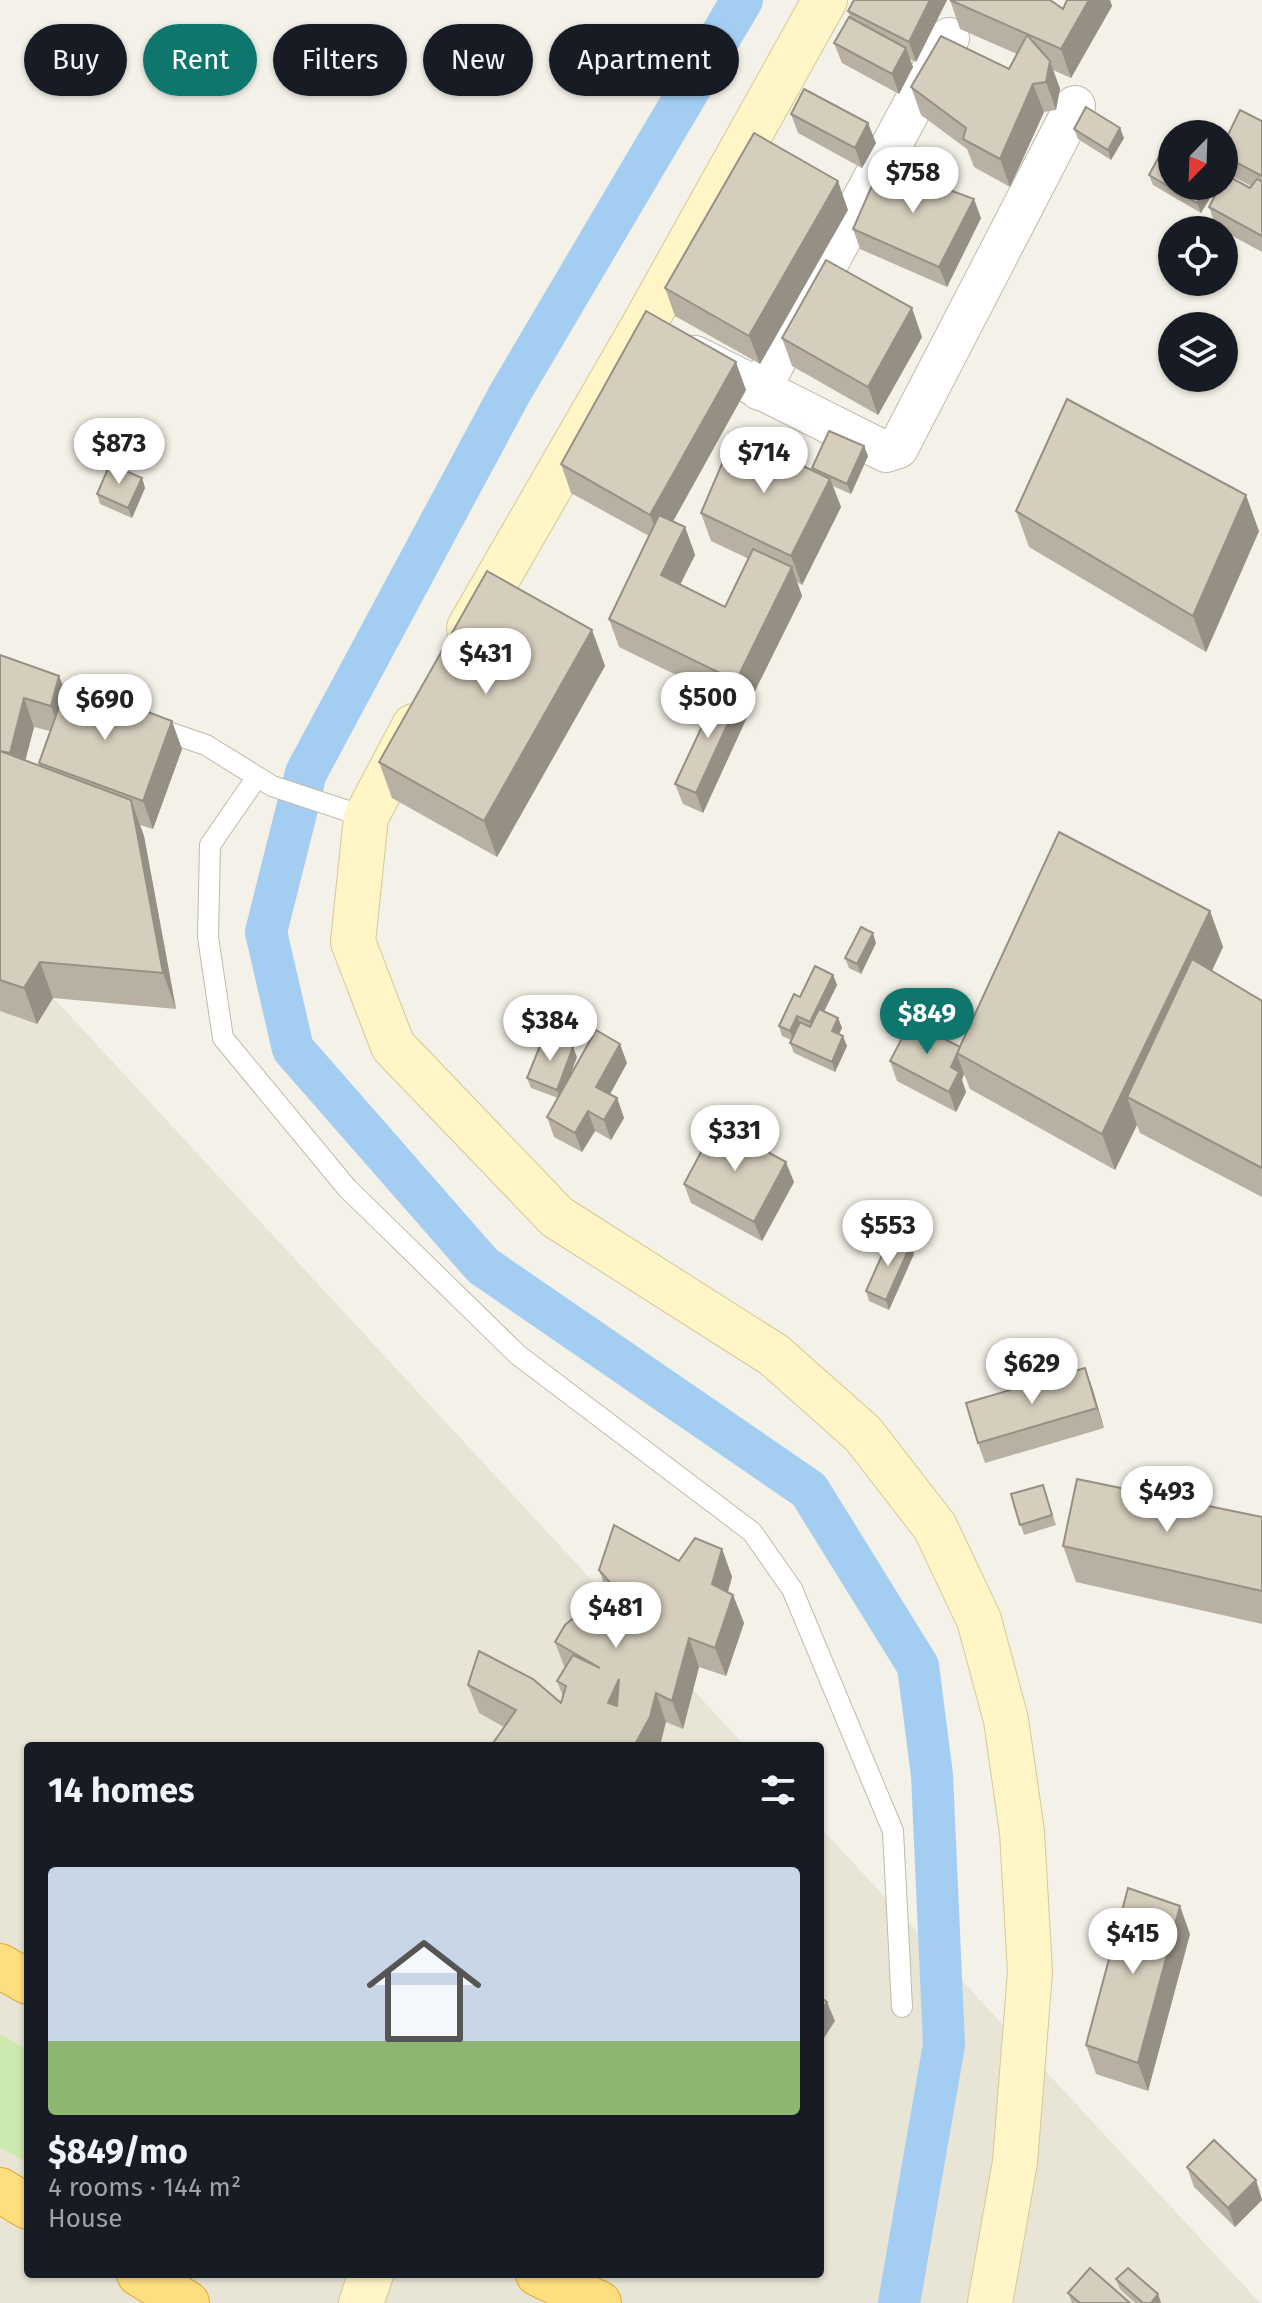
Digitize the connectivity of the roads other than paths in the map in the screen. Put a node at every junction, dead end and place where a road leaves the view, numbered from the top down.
1 (825, 0) edge
2 (949, 38) edge
3 (1075, 106) dead end
4 (642, 328) junction
5 (760, 390) junction
6 (137, 721) edge
7 (265, 781) junction
8 (366, 817) junction
9 (0, 1966) edge
10 (24, 1980) edge
11 (902, 2007) dead end
12 (0, 2190) edge
13 (24, 2205) edge
14 (146, 2278) edge
15 (370, 2278) edge
16 (546, 2278) edge
17 (187, 2303) edge
18 (361, 2303) edge
19 (599, 2303) edge
20 (990, 2303) edge

1 - 4 main road
2 - 5 street
3 - 5 street
4 - 5 street
4 - 8 main road
6 - 7 lane
7 - 8 lane
7 - 11 lane
8 - 20 main road
9 - 10 highway
12 - 13 highway
14 - 17 highway
15 - 18 main road
16 - 19 highway

